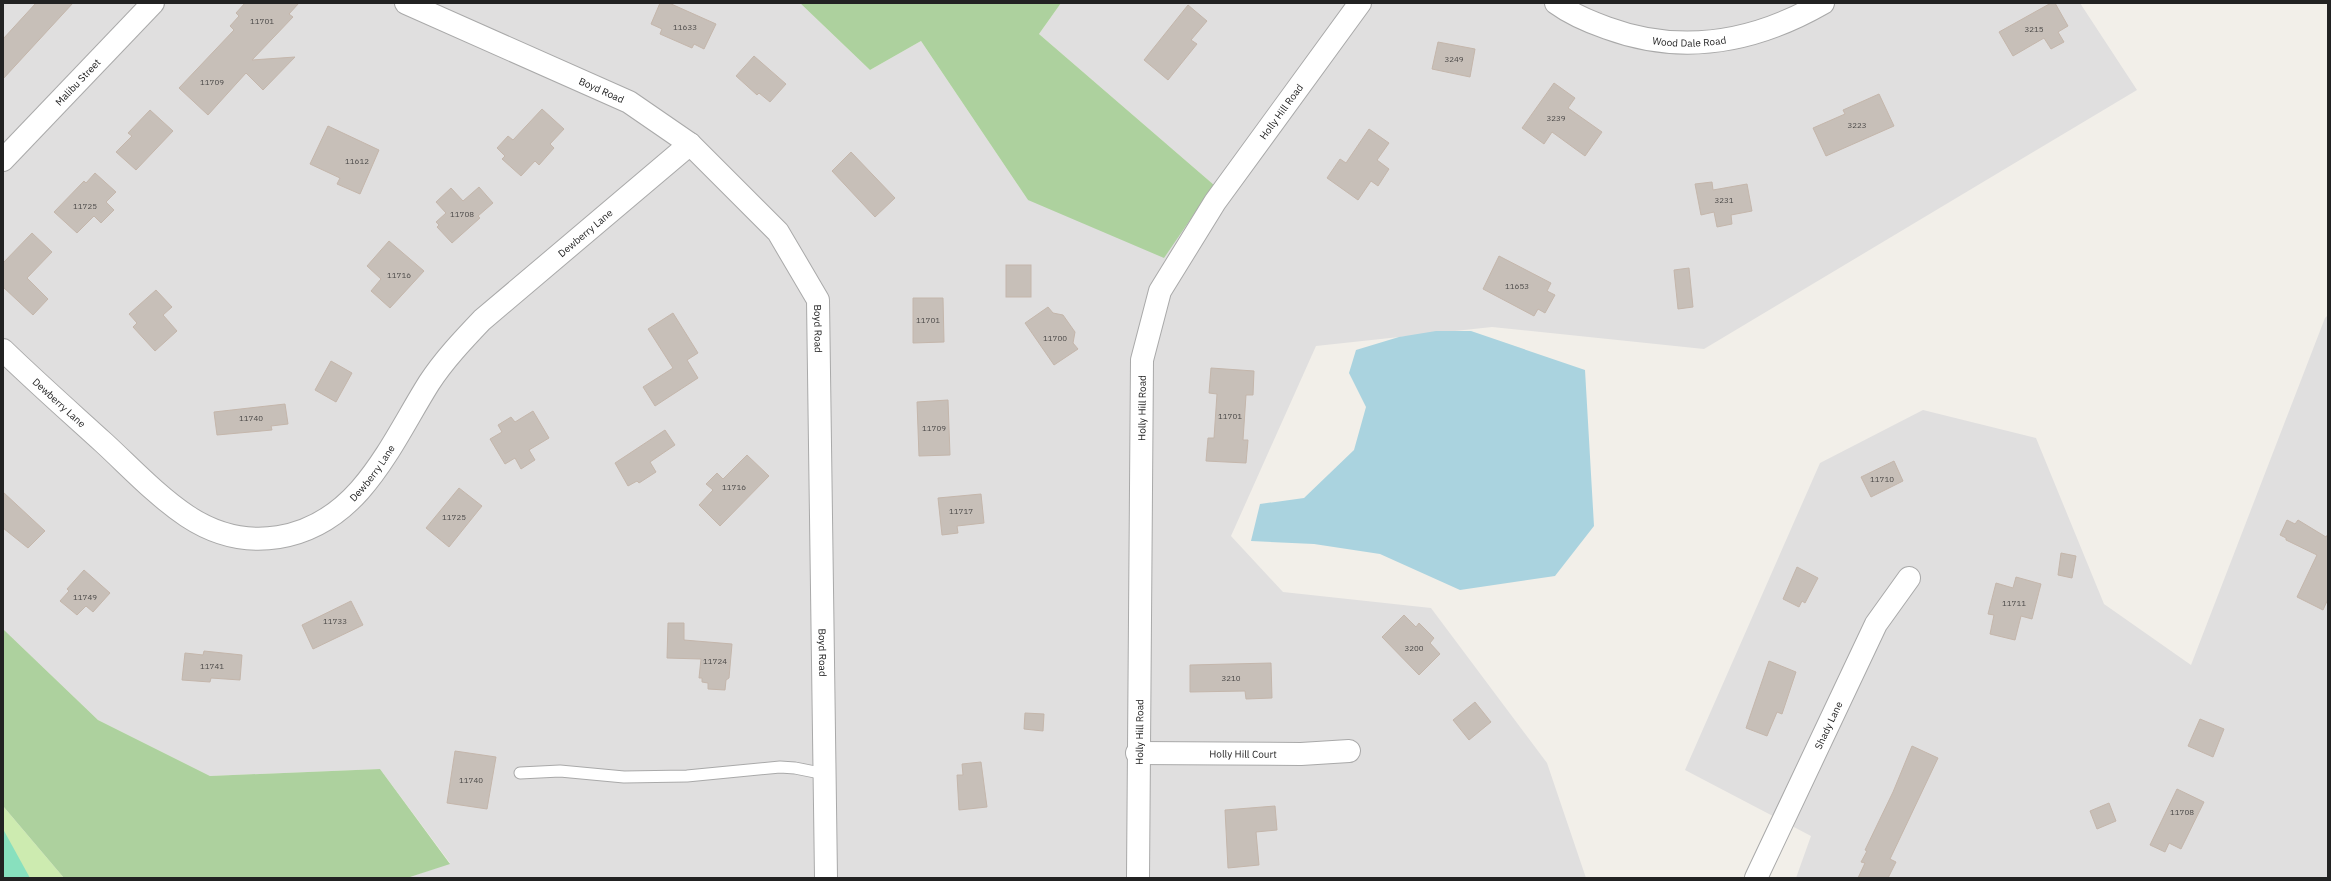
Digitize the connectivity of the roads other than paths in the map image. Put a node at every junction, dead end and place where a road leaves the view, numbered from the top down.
1 (152, 3) edge
2 (406, 3) edge
3 (1360, 3) edge
4 (1556, 3) edge
5 (1824, 3) edge
6 (690, 144) junction
7 (3, 160) edge
8 (3, 350) edge
9 (1909, 578) dead end
10 (1349, 751) dead end
11 (1138, 753) junction
12 (520, 773) dead end
13 (825, 774) junction
14 (826, 878) edge
15 (1138, 878) edge
16 (1756, 878) edge

1 - 7 street, Malibu Street
2 - 6 street, Boyd Road
3 - 11 street, Holly Hill Road
4 - 5 street, Wood Dale Road
6 - 8 street, Dewberry Lane
6 - 13 street, Boyd Road
9 - 16 street, Shady Lane
10 - 11 street, Holly Hill Court
11 - 15 street, Holly Hill Road
12 - 13 lane
13 - 14 street, Boyd Road

